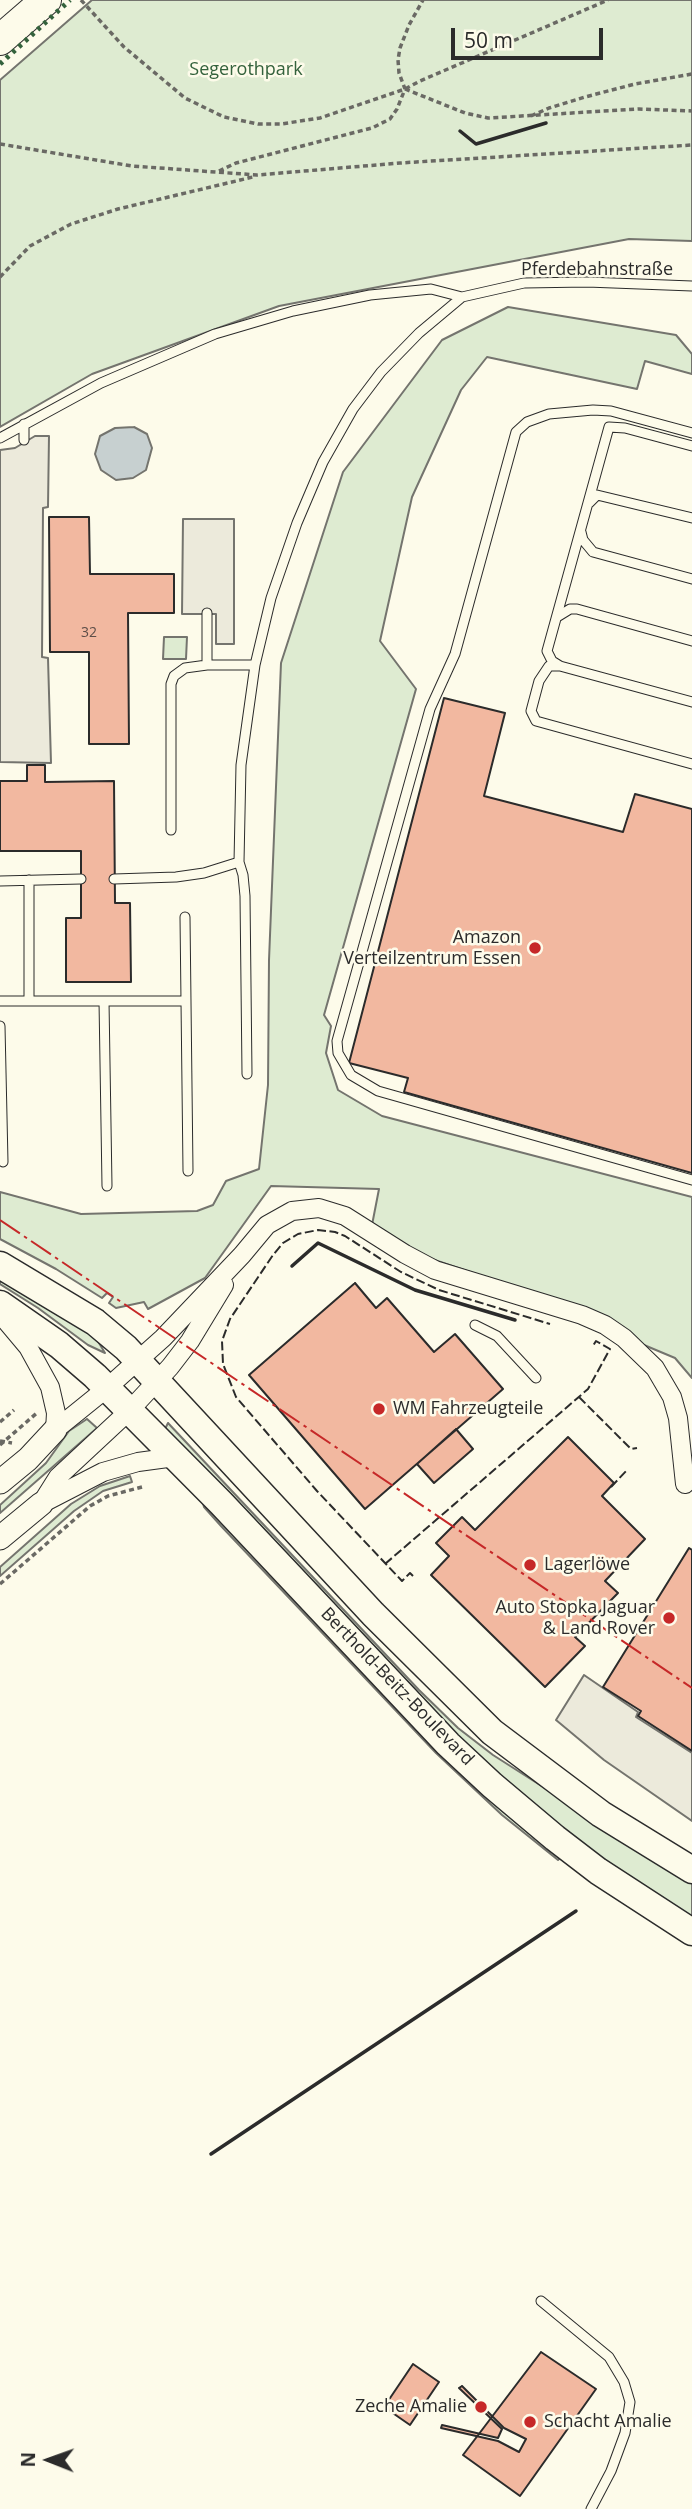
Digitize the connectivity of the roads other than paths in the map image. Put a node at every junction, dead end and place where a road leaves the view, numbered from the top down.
1 (46, 0) edge
2 (2, 31) edge
3 (692, 286) edge
4 (462, 297) junction
5 (24, 424) junction
6 (692, 433) edge
7 (0, 438) edge
8 (24, 439) dead end
9 (692, 446) edge
10 (589, 503) junction
11 (692, 518) edge
12 (581, 530) junction
13 (692, 579) edge
14 (207, 613) dead end
15 (557, 617) junction
16 (692, 641) edge
17 (207, 665) junction
18 (255, 666) junction
19 (559, 666) junction
20 (692, 702) edge
21 (692, 764) edge
22 (171, 830) dead end
23 (239, 862) junction
24 (81, 879) dead end
25 (114, 879) dead end
26 (29, 880) junction
27 (0, 881) edge
28 (186, 917) dead end
29 (29, 1000) junction
30 (0, 1001) edge
31 (104, 1001) junction
32 (185, 1001) junction
33 (0, 1026) edge
34 (247, 1074) dead end
35 (3, 1162) dead end
36 (188, 1171) dead end
37 (692, 1180) edge
38 (107, 1186) dead end
39 (242, 1255) junction
40 (0, 1265) edge
41 (0, 1305) edge
42 (475, 1325) dead end
43 (139, 1361) junction
44 (536, 1378) dead end
45 (157, 1381) junction
46 (107, 1388) junction
47 (130, 1410) junction
48 (55, 1430) junction
49 (175, 1457) junction
50 (0, 1482) edge
51 (685, 1484) dead end
52 (41, 1503) junction
53 (0, 1538) edge
54 (692, 1870) edge
55 (662, 1914) junction
56 (692, 1931) edge
57 (692, 1948) edge
58 (541, 2301) dead end
59 (591, 2509) edge

1 - 2 main road
3 - 4 lane, Pferdebahnstraße
4 - 5 lane
4 - 18 lane, Pferdebahnstraße
5 - 7 lane
5 - 8 lane
6 - 37 lane
9 - 10 lane
10 - 11 lane
10 - 12 lane
12 - 13 lane
12 - 15 lane
14 - 17 lane
15 - 16 lane
15 - 19 lane
17 - 18 lane
17 - 22 lane
18 - 23 lane, Pferdebahnstraße
19 - 20 lane
19 - 21 lane
23 - 25 lane
23 - 34 lane, Pferdebahnstraße
24 - 26 lane
26 - 27 lane
26 - 29 lane
28 - 32 lane
29 - 30 lane
29 - 31 lane
31 - 32 lane
31 - 38 lane
32 - 36 lane
33 - 35 lane
39 - 43 street
39 - 45 street
39 - 51 street
40 - 43 main road, Berthold-Beitz-Boulevard
41 - 46 main road, Berthold-Beitz-Boulevard
41 - 48 street, Berthold-Beitz-Boulevard
42 - 44 lane
43 - 45 main road, Berthold-Beitz-Boulevard
43 - 46 street
45 - 47 street
45 - 54 main road, Berthold-Beitz-Boulevard
46 - 47 main road, Berthold-Beitz-Boulevard
46 - 48 street
47 - 49 main road, Berthold-Beitz-Boulevard
47 - 52 street
48 - 50 street
49 - 52 street
49 - 55 main road, Berthold-Beitz-Boulevard
52 - 53 street
55 - 56 main road, Berthold-Beitz-Boulevard
55 - 57 street
58 - 59 lane

